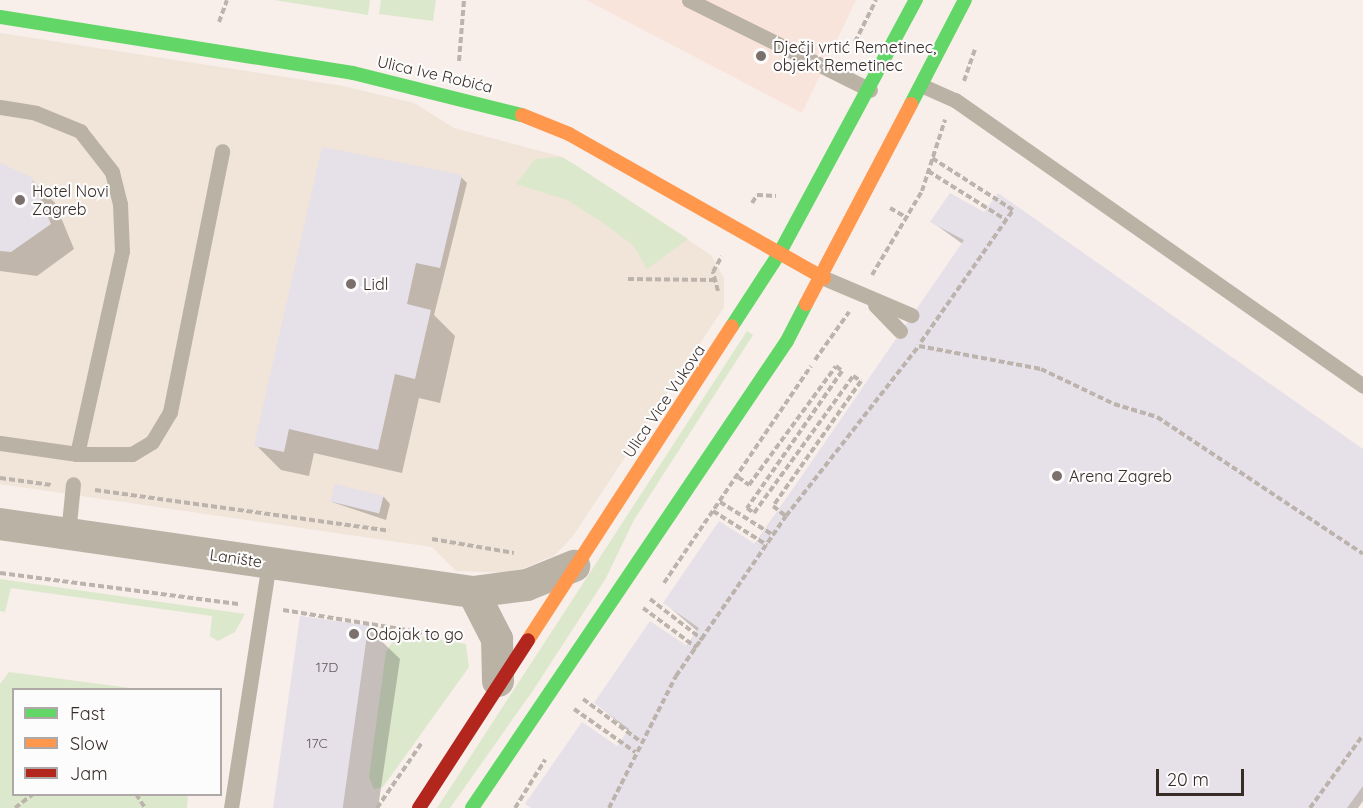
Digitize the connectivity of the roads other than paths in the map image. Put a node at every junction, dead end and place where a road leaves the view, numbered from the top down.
1 (689, 0) edge
2 (916, 0) edge
3 (965, 0) edge
4 (0, 17) edge
5 (924, 86) junction
6 (870, 90) junction
7 (0, 107) edge
8 (222, 151) dead end
9 (779, 254) junction
10 (824, 278) junction
11 (873, 303) junction
12 (911, 315) dead end
13 (900, 330) dead end
14 (1363, 386) edge
15 (0, 442) edge
16 (77, 454) junction
17 (66, 485) road end
18 (0, 524) edge
19 (68, 534) junction
20 (269, 563) junction
21 (573, 566) junction
22 (472, 592) junction
23 (498, 681) junction
24 (231, 808) edge
25 (419, 808) edge
26 (472, 808) edge

1 - 6 lane
2 - 6 street, Ulica Vice Vukova
3 - 5 street
4 - 9 street, Ulica Ive Robića
5 - 10 street
5 - 14 lane
6 - 9 street, Ulica Vice Vukova
7 - 16 lane
8 - 16 lane
9 - 10 street, Ulica Ive Robića
9 - 21 street, Ulica Vice Vukova
10 - 11 lane
10 - 26 street
11 - 12 lane
11 - 13 lane
15 - 16 lane
17 - 19 lane
18 - 19 street, Lanište
19 - 20 street, Lanište
20 - 22 street, Lanište
20 - 24 lane
21 - 22 street, Lanište
21 - 23 street, Ulica Vice Vukova
22 - 23 street
23 - 25 street, Ulica Vice Vukova

